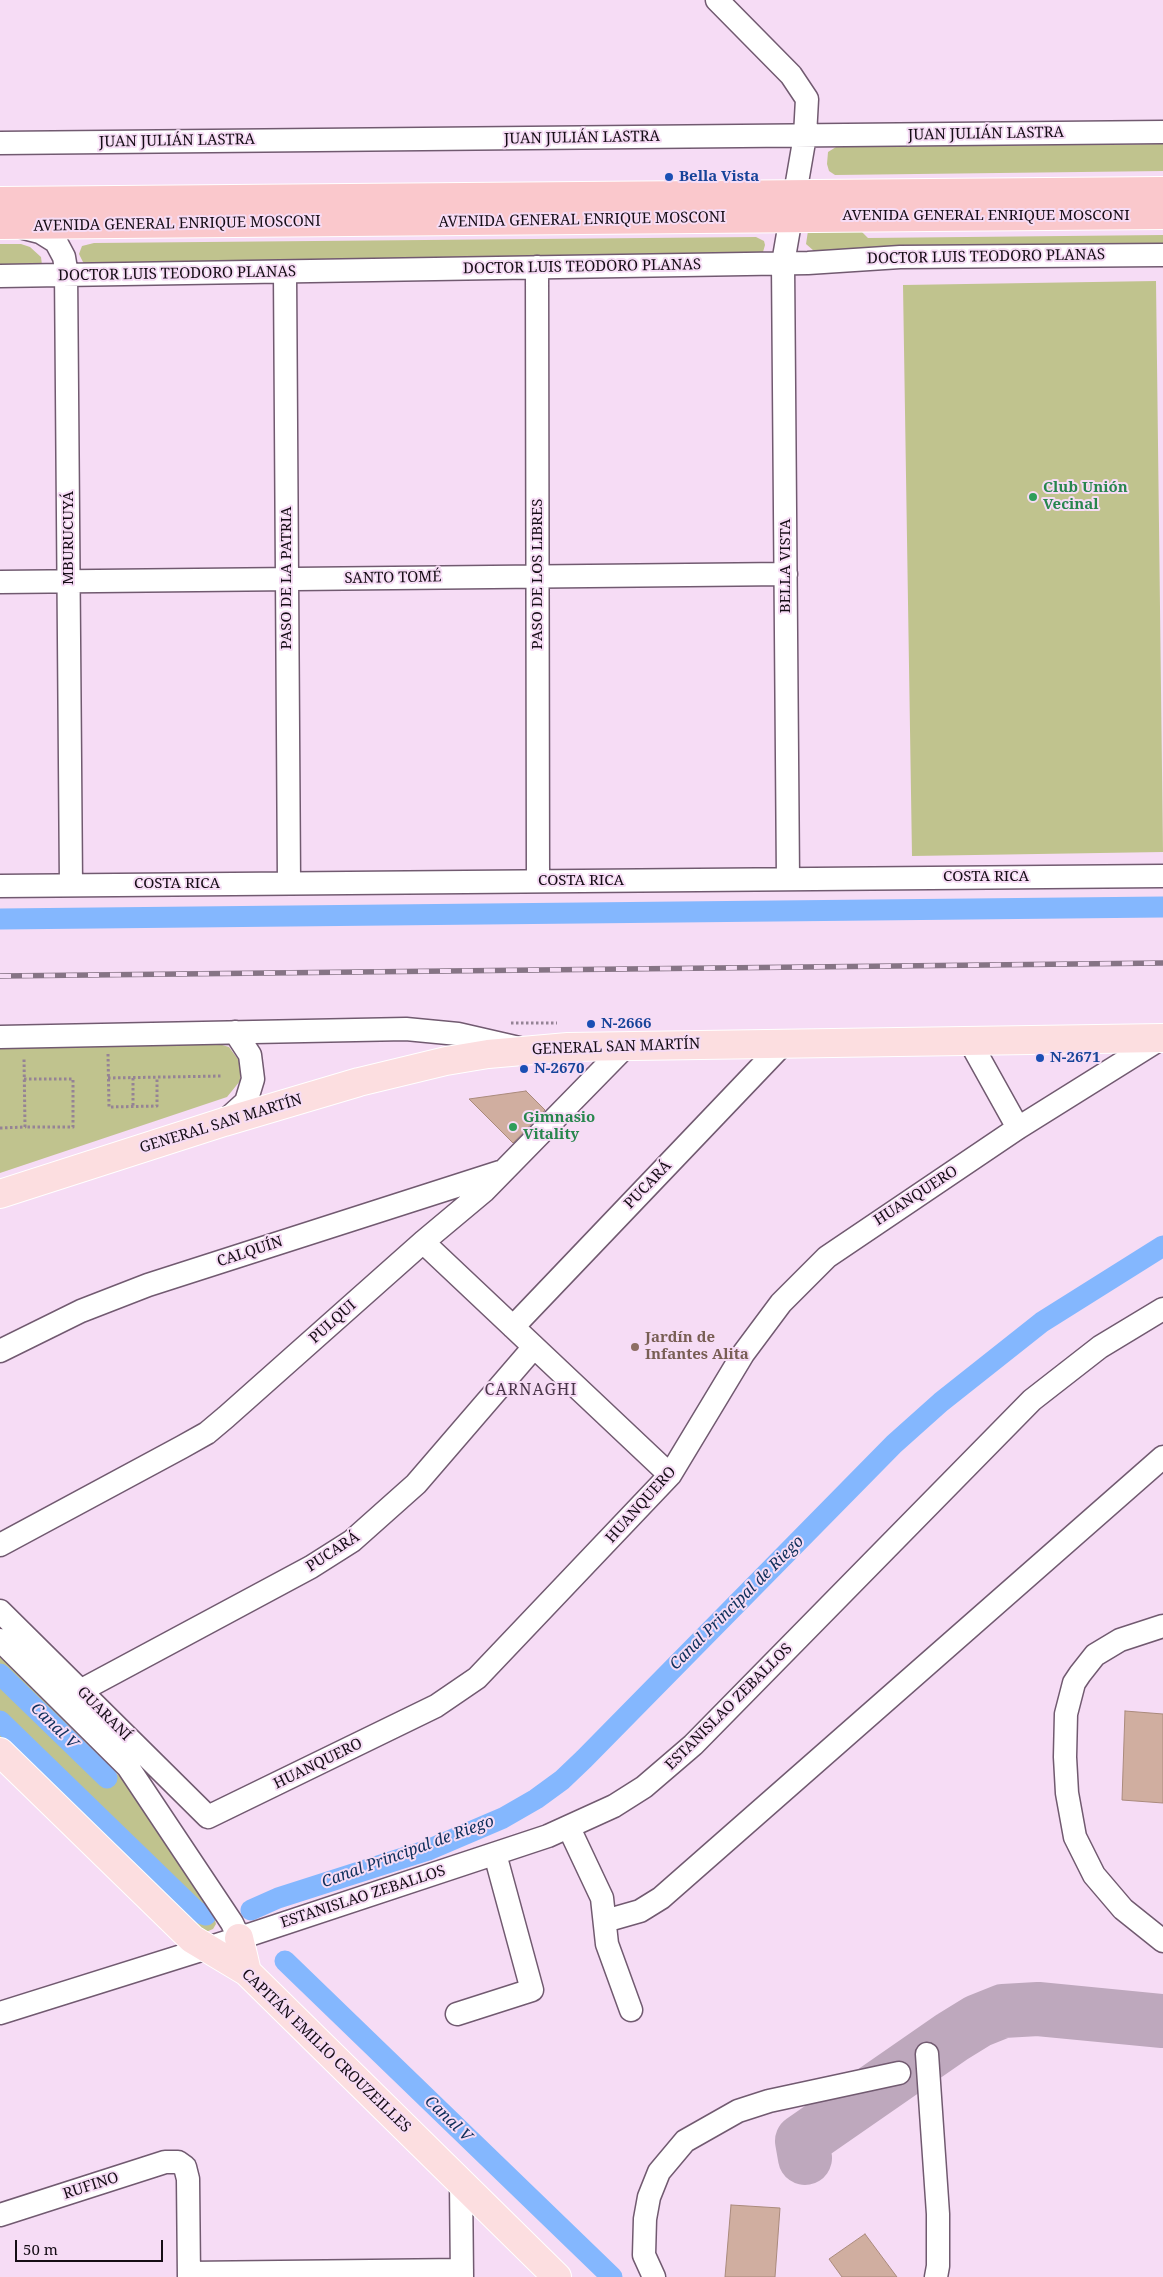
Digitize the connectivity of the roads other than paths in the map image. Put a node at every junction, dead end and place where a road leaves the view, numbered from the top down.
1 (717, 0) edge
2 (1163, 132) edge
3 (805, 136) junction
4 (0, 143) edge
5 (1163, 191) edge
6 (793, 206) junction
7 (1163, 215) edge
8 (3, 217) edge
9 (1163, 254) edge
10 (783, 263) junction
11 (537, 268) junction
12 (285, 272) junction
13 (67, 275) junction
14 (0, 276) edge
15 (786, 574) junction
16 (538, 576) junction
17 (287, 579) junction
18 (0, 582) edge
19 (69, 582) junction
20 (1163, 876) edge
21 (788, 879) junction
22 (538, 881) junction
23 (289, 884) junction
24 (71, 885) junction
25 (0, 886) edge
26 (235, 1032) junction
27 (0, 1037) edge
28 (1163, 1038) edge
29 (970, 1040) junction
30 (784, 1043) junction
31 (626, 1046) junction
32 (528, 1050) junction
33 (224, 1122) junction
34 (1018, 1128) junction
35 (506, 1170) junction
36 (0, 1194) edge
37 (423, 1242) junction
38 (1163, 1309) edge
39 (512, 1327) junction
40 (534, 1347) junction
41 (0, 1350) edge
42 (1163, 1457) edge
43 (670, 1475) junction
44 (0, 1544) edge
45 (0, 1611) edge
46 (1163, 1626) edge
47 (0, 1640) edge
48 (80, 1691) junction
49 (0, 1752) edge
50 (208, 1817) joint
51 (569, 1828) junction
52 (494, 1854) junction
53 (605, 1921) junction
54 (239, 1938) junction
55 (1163, 1941) edge
56 (203, 1947) junction
57 (247, 1972) junction
58 (631, 2010) dead end
59 (0, 2013) edge
60 (457, 2014) dead end
61 (927, 2054) dead end
62 (899, 2073) dead end
63 (461, 2183) junction
64 (0, 2215) edge
65 (321, 2274) edge
66 (462, 2274) edge
67 (189, 2275) edge
68 (557, 2277) edge
69 (654, 2277) edge
70 (936, 2277) edge

1 - 3 street, BELLA VISTA
2 - 3 street, JUAN JULIÁN LASTRA
3 - 4 street, JUAN JULIÁN LASTRA
3 - 6 street, BELLA VISTA
5 - 6 highway, AVENIDA GENERAL ENRIQUE MOSCONI
6 - 7 highway, AVENIDA GENERAL ENRIQUE MOSCONI
6 - 8 highway, AVENIDA GENERAL ENRIQUE MOSCONI
6 - 10 street, BELLA VISTA
8 - 13 street, MBURUCUYÁ
9 - 10 street, DOCTOR LUIS TEODORO PLANAS
10 - 11 street, DOCTOR LUIS TEODORO PLANAS
10 - 15 street, BELLA VISTA
11 - 12 street, DOCTOR LUIS TEODORO PLANAS
11 - 16 street, PASO DE LOS LIBRES
12 - 13 street, DOCTOR LUIS TEODORO PLANAS
12 - 17 street, PASO DE LA PATRIA
13 - 14 street, DOCTOR LUIS TEODORO PLANAS
13 - 19 street, MBURUCUYÁ
15 - 16 street, SANTO TOMÉ
15 - 21 street, BELLA VISTA
16 - 17 street, SANTO TOMÉ
16 - 22 street, PASO DE LOS LIBRES
17 - 19 street, SANTO TOMÉ
17 - 23 street, PASO DE LA PATRIA
18 - 19 street, SANTO TOMÉ
19 - 24 street, MBURUCUYÁ
20 - 21 street, COSTA RICA
21 - 22 street, COSTA RICA
22 - 23 street, COSTA RICA
23 - 24 street, COSTA RICA
24 - 25 street, COSTA RICA
26 - 27 street
26 - 32 street
26 - 33 street
28 - 29 main road, GENERAL SAN MARTÍN
28 - 34 street, HUANQUERO
29 - 30 main road, GENERAL SAN MARTÍN
29 - 34 street
30 - 31 main road, GENERAL SAN MARTÍN
30 - 39 street, PUCARÁ
31 - 32 main road, GENERAL SAN MARTÍN
31 - 35 street, PULQUI
32 - 33 main road, GENERAL SAN MARTÍN
33 - 36 main road, GENERAL SAN MARTÍN
34 - 43 street, HUANQUERO
35 - 37 street, PULQUI
35 - 41 street, CALQUÍN
37 - 39 street
37 - 44 street, PULQUI
38 - 51 street, ESTANISLAO ZEBALLOS
39 - 40 street
40 - 43 street
40 - 48 street, PUCARÁ
42 - 53 street
43 - 50 street, HUANQUERO
45 - 48 street, GUARANÍ
46 - 55 street
47 - 54 street
48 - 50 street, GUARANÍ
49 - 56 main road, CAPITÁN EMILIO CROUZEILLES
51 - 52 street, ESTANISLAO ZEBALLOS
51 - 53 street
52 - 54 street, ESTANISLAO ZEBALLOS
52 - 60 street
53 - 58 street
54 - 56 street, ESTANISLAO ZEBALLOS
54 - 57 main road
56 - 57 main road, CAPITÁN EMILIO CROUZEILLES
56 - 59 street, ESTANISLAO ZEBALLOS
57 - 63 main road, CAPITÁN EMILIO CROUZEILLES
61 - 70 street
62 - 69 street
63 - 66 street
63 - 68 main road, CAPITÁN EMILIO CROUZEILLES
64 - 67 street, RUFINO
65 - 66 street
65 - 67 street

